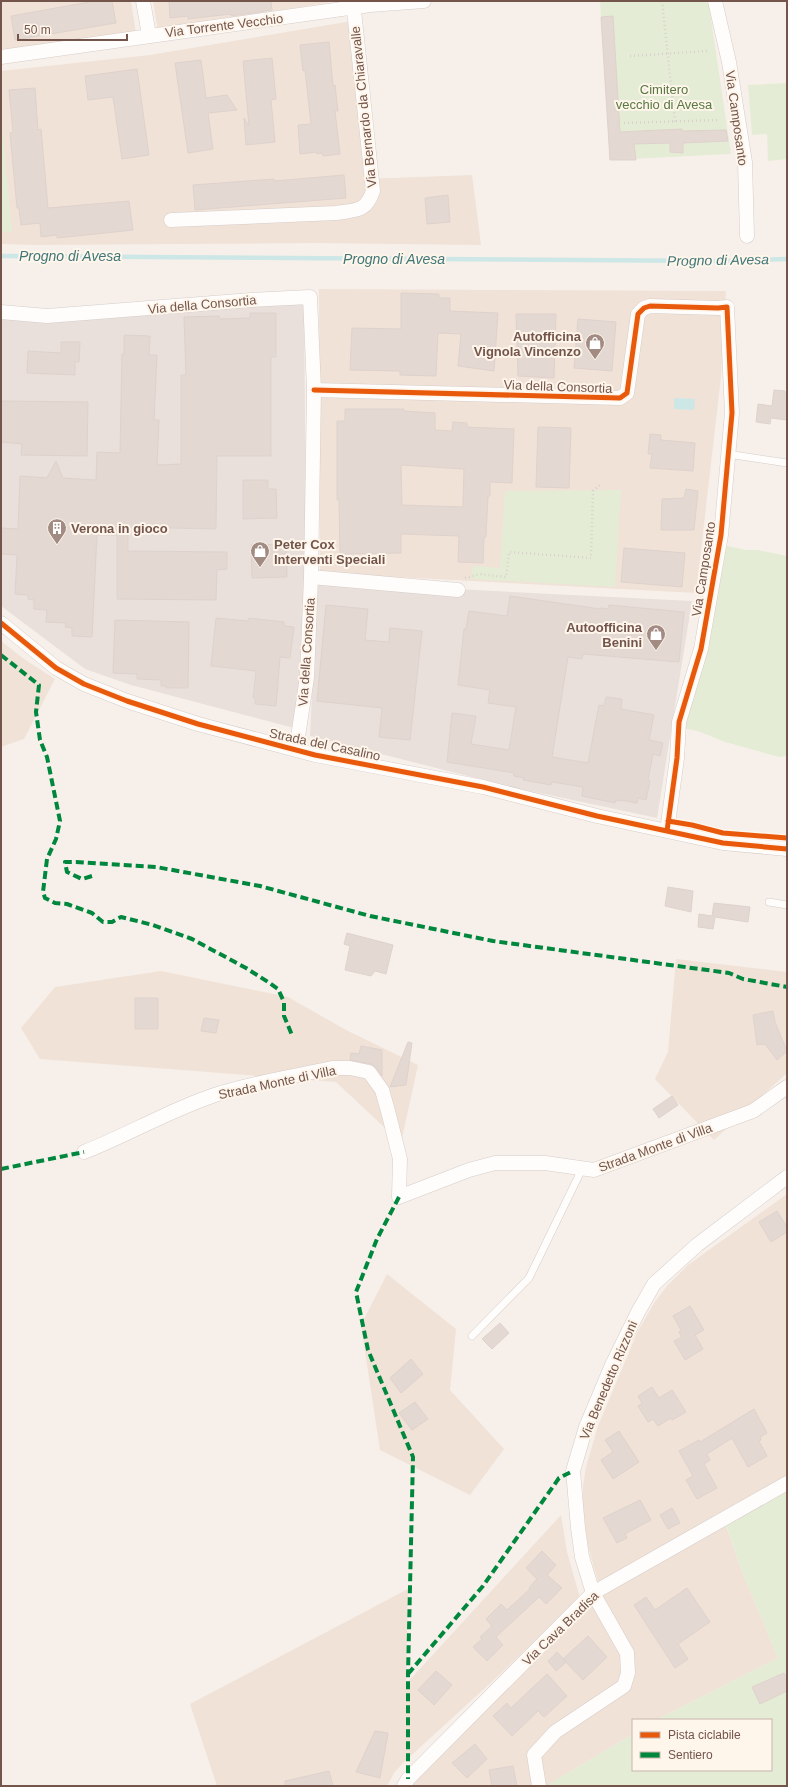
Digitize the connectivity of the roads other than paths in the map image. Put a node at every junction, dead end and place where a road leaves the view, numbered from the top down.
1 (143, 1) edge
2 (424, 1) edge
3 (715, 1) edge
4 (353, 5) edge
5 (149, 35) junction
6 (1, 57) edge
7 (171, 220) dead end
8 (747, 236) dead end
9 (727, 307) joint
10 (1, 312) edge
11 (314, 390) junction
12 (727, 454) junction
13 (787, 463) edge
14 (311, 577) junction
15 (458, 590) road end
16 (1, 623) edge
17 (296, 750) junction
18 (667, 831) junction
19 (787, 849) edge
20 (769, 902) dead end
21 (787, 905) edge
22 (787, 1087) edge
23 (84, 1152) dead end
24 (582, 1168) junction
25 (787, 1177) edge
26 (472, 1336) dead end
27 (787, 1483) edge
28 (593, 1593) junction
29 (404, 1786) edge
30 (539, 1786) edge

1 - 5 street
2 - 4 street, Via Torrente Vecchio
3 - 8 street, Via Camposanto
4 - 5 street, Via Torrente Vecchio
4 - 7 street, Via Bernardo da Chiaravalle
5 - 6 street, Via Torrente Vecchio
9 - 11 street, Via della Consortia
9 - 12 street, Via Camposanto
10 - 11 street, Via della Consortia
11 - 14 street, Via della Consortia
12 - 13 lane
12 - 18 street, Via Camposanto
14 - 15 street
14 - 17 street, Via della Consortia
16 - 17 street, Strada del Casalino
17 - 18 street, Strada del Casalino
18 - 19 street, Strada del Casalino
20 - 21 lane
22 - 24 street, Strada Monte di Villa
23 - 24 street, Strada Monte di Villa
24 - 26 lane
25 - 28 street, Via Benedetto Rizzoni
27 - 28 street, Via Cava Bradisa
28 - 29 street, Via Cava Bradisa
28 - 30 street, Via Benedetto Rizzoni

